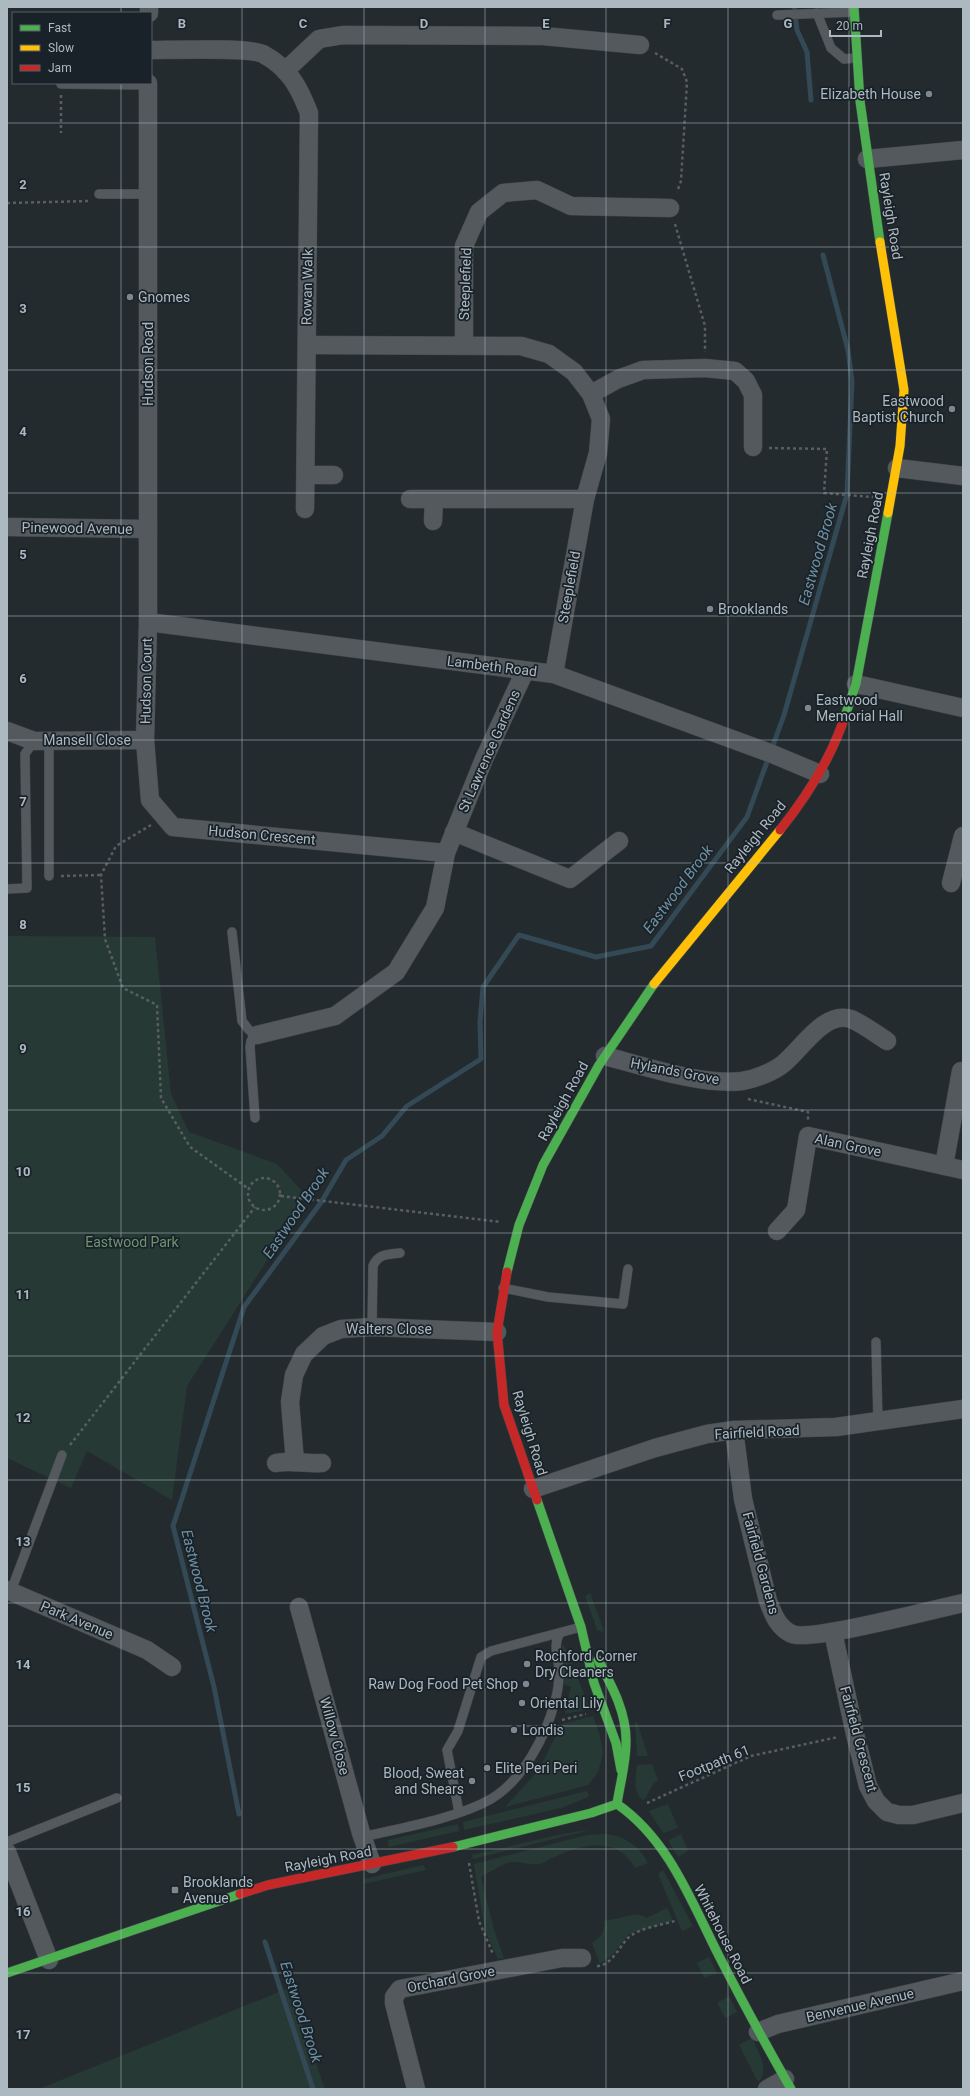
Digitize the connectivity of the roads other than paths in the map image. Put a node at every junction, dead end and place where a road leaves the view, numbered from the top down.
1 (854, 10) edge
2 (814, 13) junction
3 (782, 15) dead end
4 (640, 45) dead end
5 (152, 50) edge
6 (856, 58) junction
7 (286, 71) junction
8 (60, 84) edge
9 (148, 84) edge
10 (963, 150) edge
11 (867, 159) junction
12 (99, 194) road end
13 (148, 194) junction
14 (670, 208) dead end
15 (464, 345) junction
16 (307, 346) junction
17 (591, 394) junction
18 (753, 447) road end
19 (897, 468) junction
20 (306, 475) junction
21 (334, 475) dead end
22 (963, 476) edge
23 (585, 499) junction
24 (410, 500) dead end
25 (434, 500) junction
26 (305, 509) dead end
27 (433, 521) dead end
28 (7, 527) edge
29 (148, 529) junction
30 (148, 622) junction
31 (525, 671) junction
32 (554, 674) junction
33 (856, 684) junction
34 (963, 708) edge
35 (7, 731) edge
36 (145, 740) junction
37 (42, 741) junction
38 (820, 774) junction
39 (454, 832) junction
40 (963, 836) edge
41 (619, 841) dead end
42 (446, 853) junction
43 (49, 876) dead end
44 (950, 883) dead end
45 (7, 889) edge
46 (232, 932) dead end
47 (257, 1035) junction
48 (887, 1040) dead end
49 (605, 1056) junction
50 (961, 1071) dead end
51 (255, 1118) dead end
52 (944, 1166) junction
53 (963, 1170) edge
54 (778, 1231) dead end
55 (400, 1253) dead end
56 (628, 1269) dead end
57 (503, 1288) junction
58 (372, 1327) junction
59 (498, 1332) junction
60 (876, 1342) dead end
61 (963, 1409) edge
62 (878, 1422) junction
63 (734, 1430) junction
64 (62, 1455) road end
65 (295, 1462) junction
66 (276, 1463) dead end
67 (322, 1463) dead end
68 (533, 1489) junction
69 (8, 1594) edge
70 (963, 1603) edge
71 (300, 1607) dead end
72 (581, 1627) junction
73 (833, 1632) junction
74 (560, 1633) junction
75 (172, 1667) dead end
76 (621, 1770) junction
77 (117, 1798) dead end
78 (963, 1803) edge
79 (617, 1804) junction
80 (460, 1812) junction
81 (362, 1837) junction
82 (7, 1842) edge
83 (7, 1852) edge
84 (372, 1864) junction
85 (582, 1958) road end
86 (49, 1960) junction
87 (7, 1973) edge
88 (7, 1978) edge
89 (963, 1982) edge
90 (758, 2032) junction
91 (788, 2084) edge
92 (416, 2089) edge
93 (767, 2089) edge

1 - 2 lane
1 - 6 main road, Rayleigh Road
2 - 3 lane
2 - 6 lane
4 - 7 street
5 - 7 street, Rowan Walk
6 - 11 main road, Rayleigh Road
7 - 16 street, Rowan Walk
8 - 9 lane
9 - 13 street, Hudson Road
10 - 11 street
11 - 19 main road, Rayleigh Road
12 - 13 lane
13 - 29 street, Hudson Road
14 - 15 street, Steeplefield
15 - 16 street, Steeplefield
15 - 17 street, Steeplefield
16 - 20 street, Rowan Walk
17 - 18 street
17 - 23 street, Steeplefield
19 - 22 street
19 - 33 main road, Rayleigh Road
20 - 21 street
20 - 26 street, Rowan Walk
23 - 25 street
23 - 32 street, Steeplefield
24 - 25 street
25 - 27 street
28 - 29 street, Pinewood Avenue
29 - 30 street, Hudson Road
30 - 31 street, Lambeth Road
30 - 36 street, Hudson Court
31 - 32 street, Lambeth Road
31 - 39 street, St Lawrence Gardens
32 - 38 street, Lambeth Road
33 - 34 street
33 - 38 main road, Rayleigh Road
35 - 37 street, Mansell Close
36 - 37 street, Mansell Close
36 - 42 street, Hudson Crescent
37 - 43 lane
37 - 45 lane
38 - 49 main road, Rayleigh Road
39 - 41 street
39 - 42 street, St Lawrence Gardens
40 - 44 street
42 - 47 street, St Lawrence Gardens
46 - 47 lane
47 - 51 lane
48 - 49 street, Hylands Grove
49 - 57 main road, Rayleigh Road
50 - 52 street
52 - 53 street, Alan Grove
52 - 54 street, Alan Grove
55 - 58 lane
56 - 57 lane
57 - 59 main road, Rayleigh Road
58 - 59 street, Walters Close
58 - 65 street, Walters Close
59 - 68 main road, Rayleigh Road
60 - 62 lane
61 - 62 street, Fairfield Road
62 - 63 street, Fairfield Road
63 - 68 street, Fairfield Road
63 - 73 street, Fairfield Gardens
64 - 69 lane
65 - 66 street
65 - 67 street
68 - 72 main road, Rayleigh Road
69 - 75 street, Park Avenue
70 - 73 street, Fairfield Gardens
71 - 81 street, Willow Close
72 - 74 lane
72 - 76 main road, Rayleigh Road
72 - 76 main road, Rayleigh Road
73 - 78 street, Fairfield Crescent
74 - 80 lane
74 - 80 lane
76 - 79 main road
77 - 82 lane
79 - 84 main road, Rayleigh Road
79 - 90 main road, Whitehouse Road
80 - 81 lane
81 - 84 street, Willow Close
83 - 86 street
84 - 86 main road, Rayleigh Road
85 - 92 street, Orchard Grove
86 - 87 main road, Rayleigh Road
86 - 88 main road, Rayleigh Road
89 - 90 street, Benvenue Avenue
90 - 91 main road, Whitehouse Road
91 - 93 street

